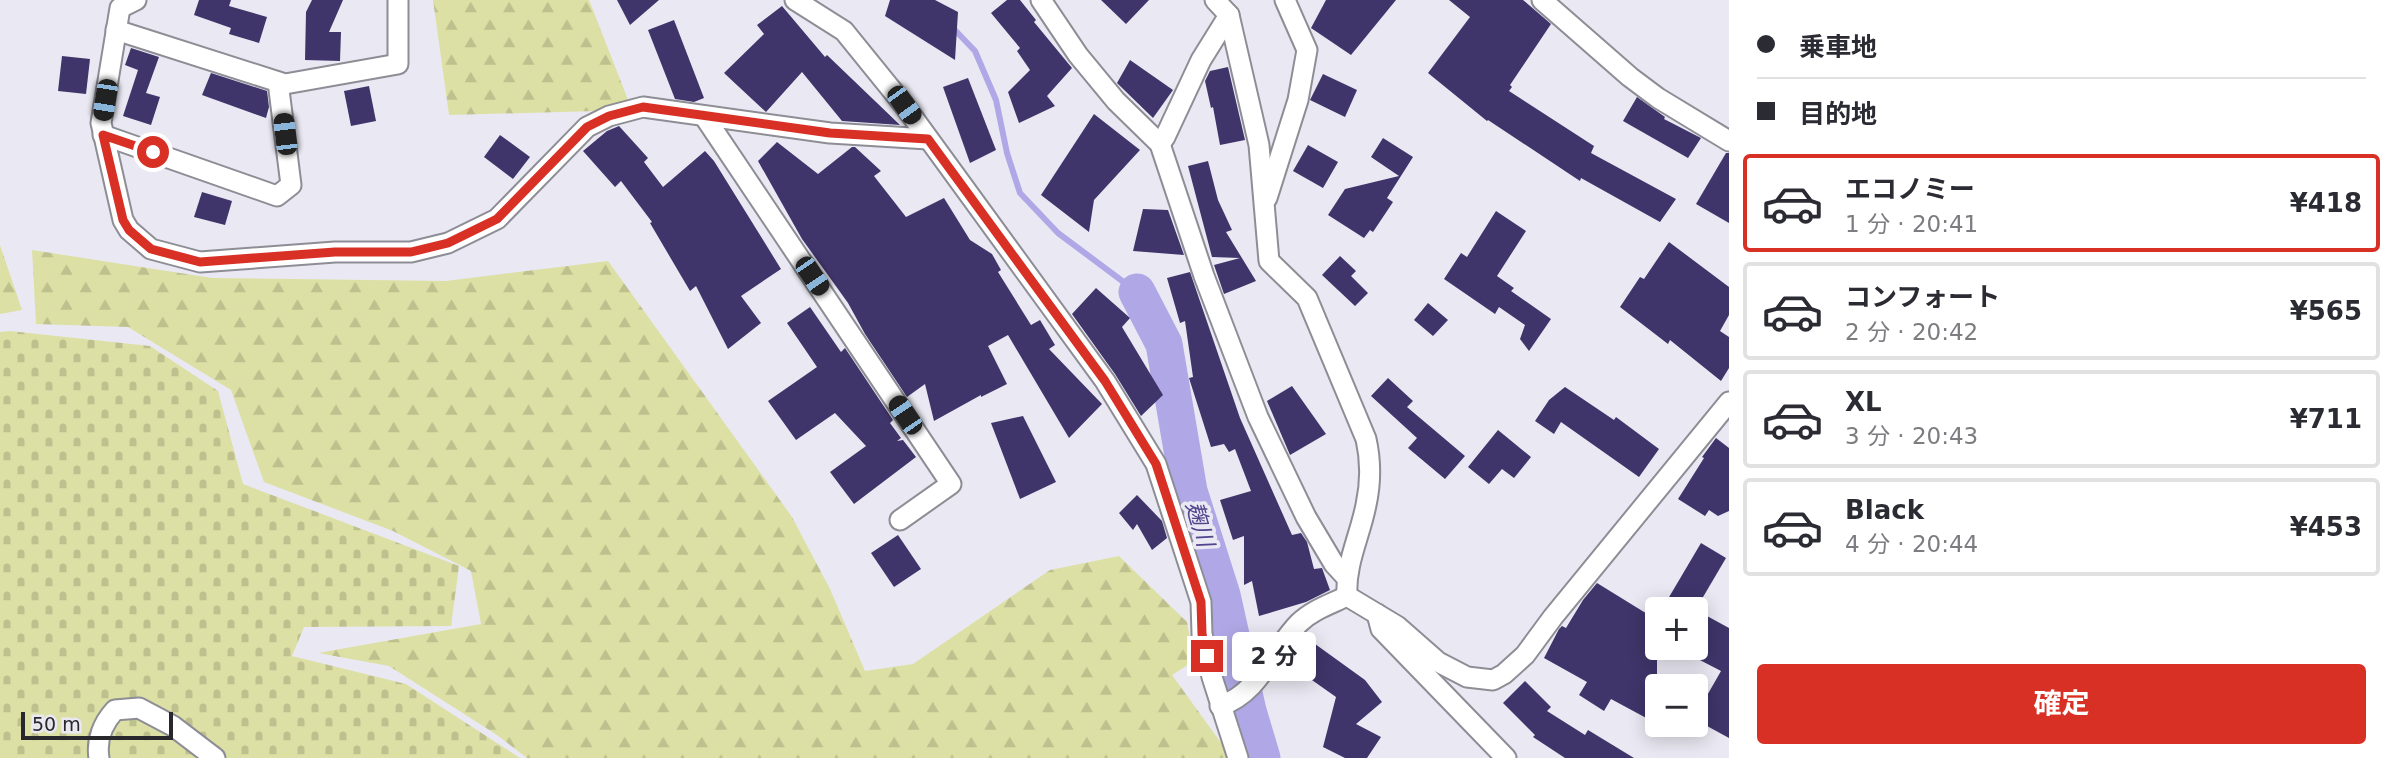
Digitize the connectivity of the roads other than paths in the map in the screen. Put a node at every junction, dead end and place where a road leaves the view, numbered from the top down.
1 (136, 0) edge
2 (398, 0) edge
3 (795, 0) edge
4 (1041, 0) edge
5 (1285, 0) edge
6 (1542, 0) edge
7 (1222, 7) edge
8 (116, 30) junction
9 (278, 82) junction
10 (704, 116) junction
11 (103, 135) junction
12 (928, 139) junction
13 (1729, 141) edge
14 (1160, 144) junction
15 (1263, 209) junction
16 (1729, 402) edge
17 (900, 520) dead end
18 (1347, 587) junction
19 (1377, 613) junction
20 (1225, 704) junction
21 (99, 758) edge
22 (215, 758) edge
23 (1238, 758) edge
24 (1506, 758) edge

1 - 8 street
2 - 9 street
3 - 12 street
4 - 14 street
5 - 15 street
6 - 13 street
7 - 14 street
7 - 15 street
8 - 9 street
8 - 11 street
9 - 11 street
10 - 11 street
10 - 12 street
10 - 17 street
12 - 20 street
14 - 18 street
15 - 18 street
16 - 19 street
18 - 19 street
18 - 20 street
19 - 24 street
20 - 23 street
21 - 22 street

